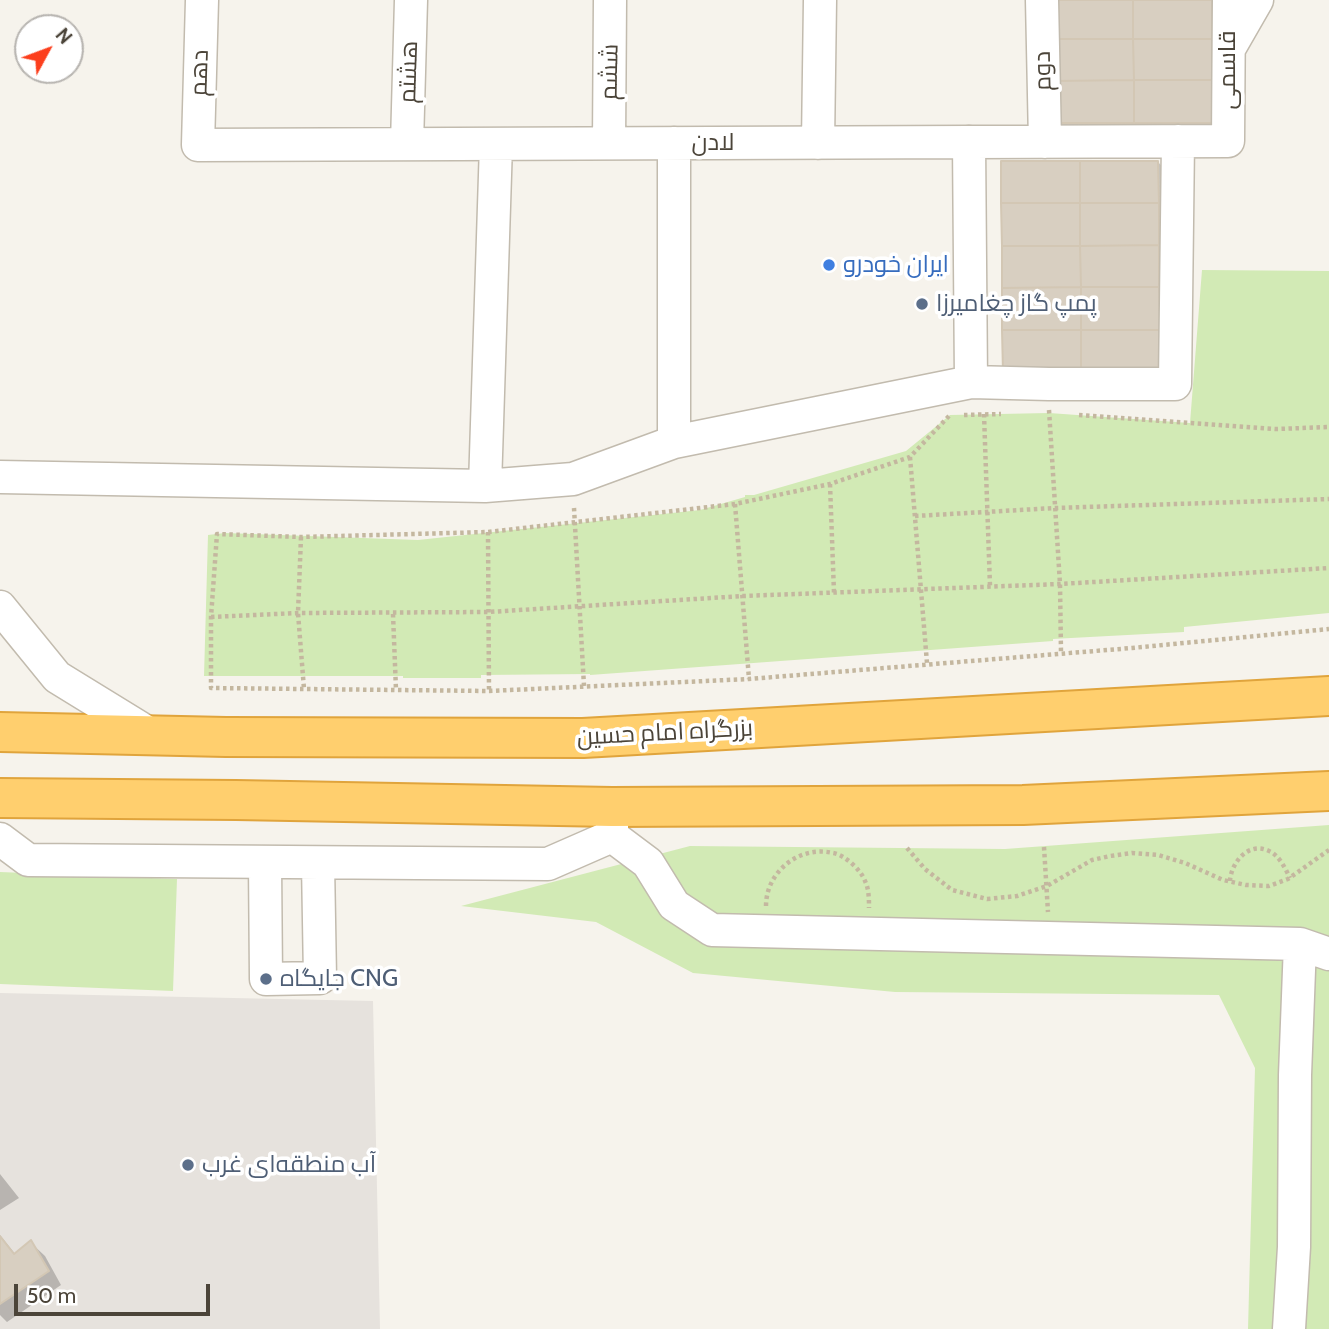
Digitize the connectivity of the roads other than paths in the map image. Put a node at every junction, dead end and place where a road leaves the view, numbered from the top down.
1 (202, 0) edge
2 (411, 0) edge
3 (610, 0) edge
4 (820, 0) edge
5 (1042, 0) edge
6 (1229, 0) edge
7 (1257, 0) edge
8 (1228, 49) junction
9 (1178, 141) junction
10 (1228, 141) joint
11 (969, 142) junction
12 (1045, 142) junction
13 (609, 143) junction
14 (674, 143) junction
15 (818, 143) junction
16 (407, 144) junction
17 (496, 144) junction
18 (198, 145) joint
19 (971, 382) junction
20 (674, 442) junction
21 (0, 477) edge
22 (485, 486) junction
23 (0, 607) edge
24 (1329, 696) edge
25 (0, 733) edge
26 (153, 736) junction
27 (1329, 791) edge
28 (0, 798) edge
29 (612, 822) junction
30 (0, 839) edge
31 (265, 863) junction
32 (318, 863) junction
33 (1315, 949) edge
34 (1289, 1329) edge

1 - 18 street, دهم
2 - 16 street, هشتم
3 - 13 street, ششم
4 - 15 street
5 - 12 street, دوم
6 - 8 street, قاسمی
7 - 8 street
8 - 10 street, قاسمی
9 - 10 street, لادن
9 - 12 street, لادن
9 - 19 street
11 - 12 street, لادن
11 - 15 street, لادن
11 - 19 street
13 - 14 street, لادن
13 - 17 street, لادن
14 - 15 street, لادن
14 - 20 street
16 - 17 street, لادن
16 - 18 street, لادن
17 - 22 street
19 - 20 street
20 - 22 street
21 - 22 street
23 - 26 street
24 - 26 highway, بزرگراه امام حسین
25 - 26 highway, بزرگراه امام حسین
27 - 29 highway
28 - 29 highway
29 - 32 street
29 - 33 street
30 - 31 street
31 - 32 street
31 - 32 street
33 - 34 street

